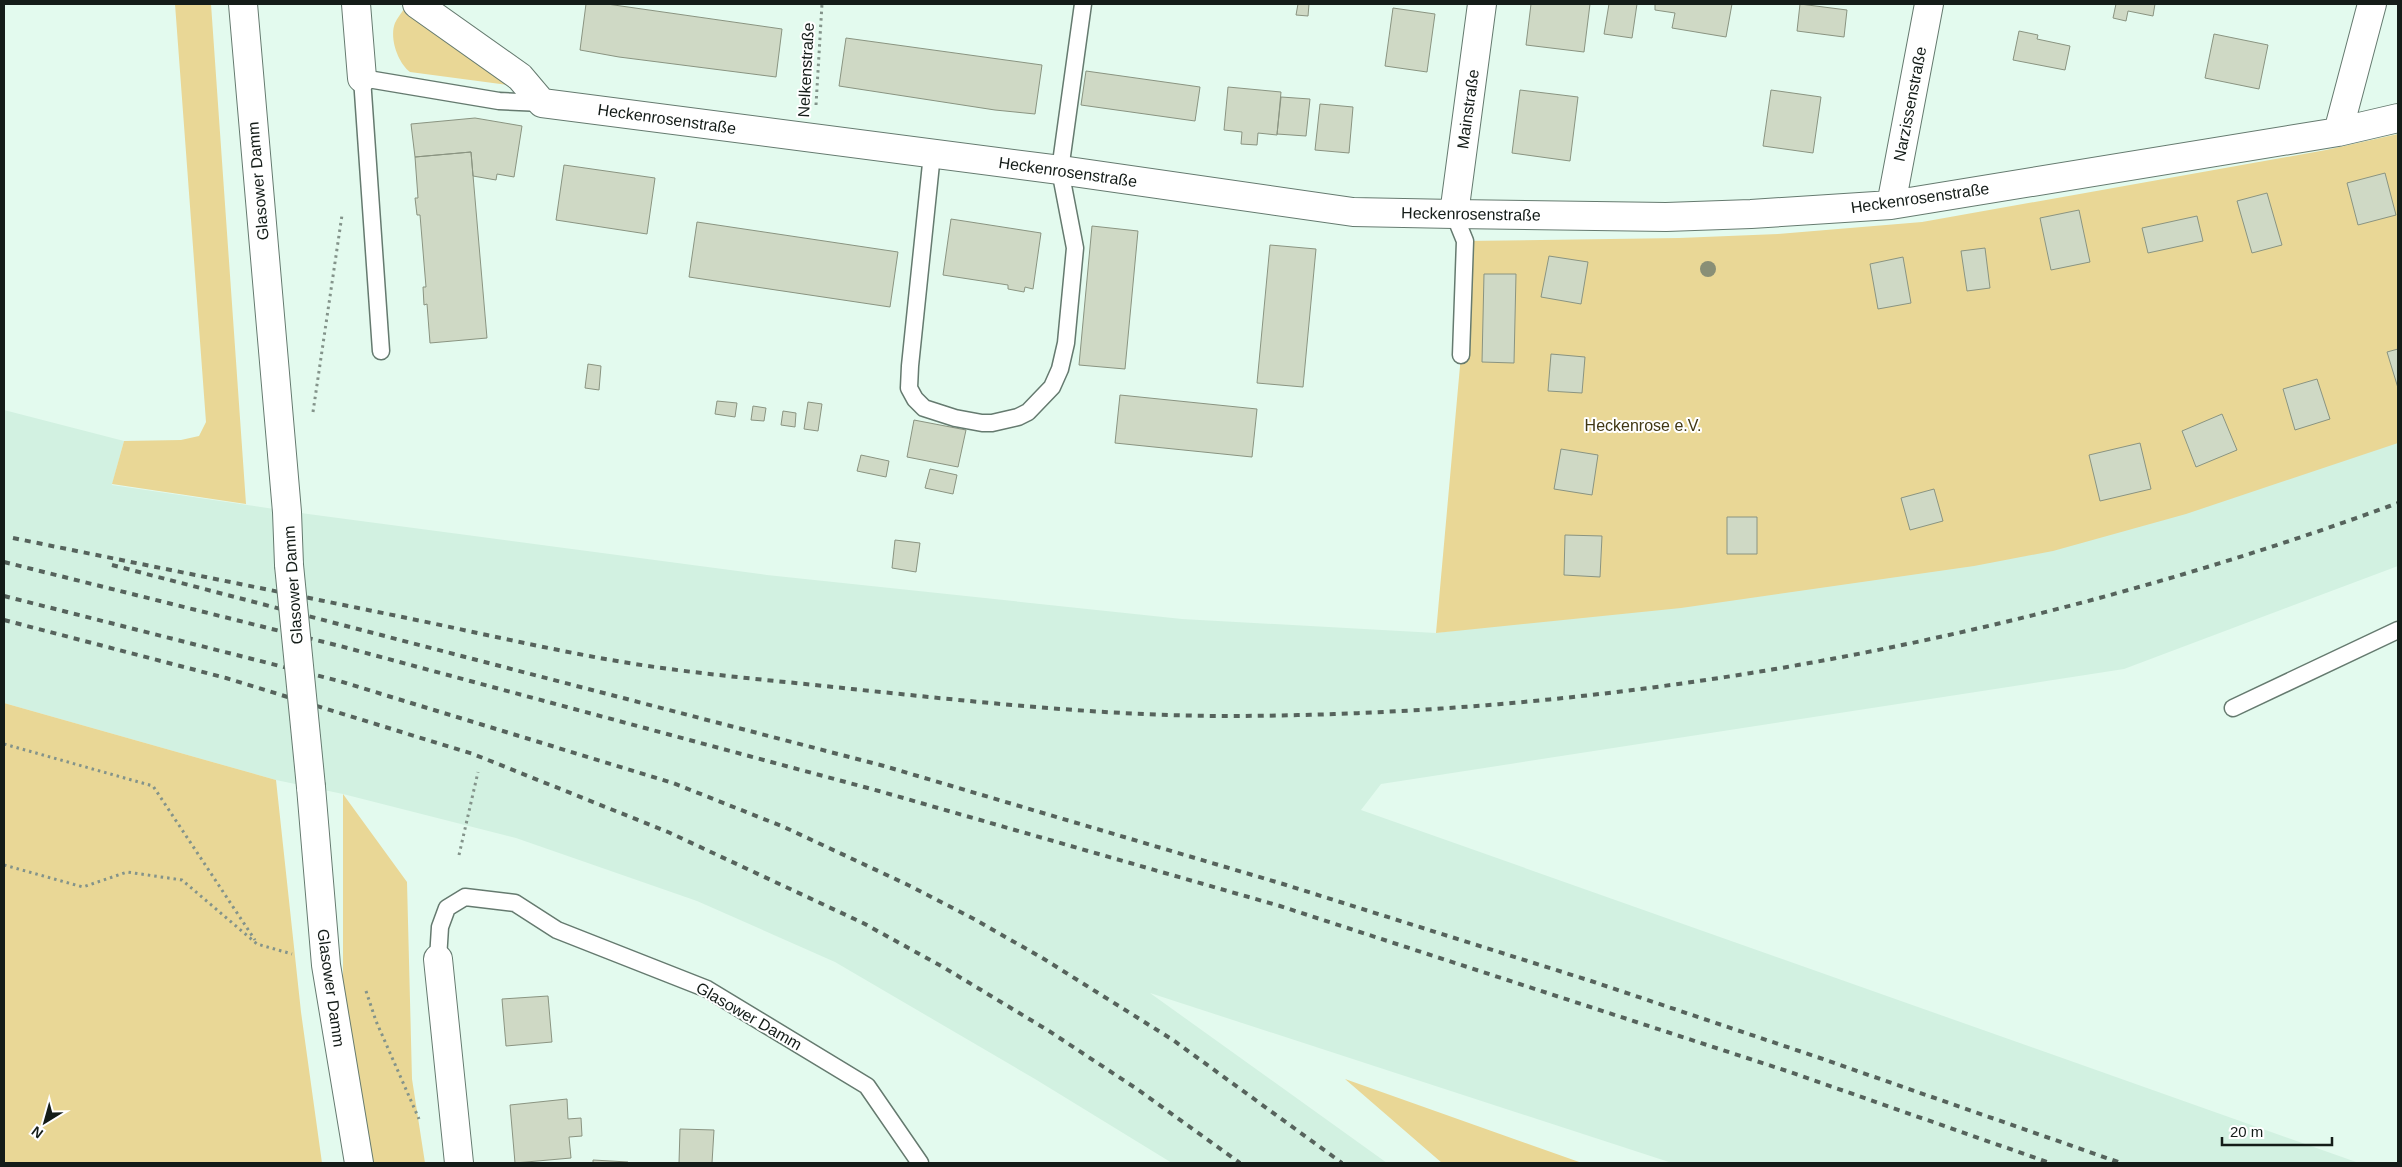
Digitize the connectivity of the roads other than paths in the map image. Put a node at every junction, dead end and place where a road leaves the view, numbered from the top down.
1 (243, 4) edge
2 (356, 4) edge
3 (417, 4) edge
4 (1083, 4) edge
5 (1482, 4) edge
6 (1929, 4) edge
7 (2372, 4) edge
8 (362, 78) junction
9 (542, 102) junction
10 (2398, 118) edge
11 (2338, 132) junction
12 (932, 154) junction
13 (1060, 170) junction
14 (1891, 205) junction
15 (1454, 214) junction
16 (381, 352) dead end
17 (1461, 355) dead end
18 (2398, 630) edge
19 (2234, 708) dead end
20 (438, 959) joint
21 (359, 1163) edge
22 (459, 1163) edge
23 (920, 1163) edge

1 - 21 street, Glasower Damm, bridge
2 - 8 street
3 - 9 street
4 - 13 lane
5 - 15 street, Mainstraße
6 - 14 street, Narzissenstraße
7 - 11 street
8 - 9 lane, Heckenrosenstraße
8 - 16 lane
9 - 12 street, Heckenrosenstraße
10 - 11 street, Heckenrosenstraße
11 - 14 street, Heckenrosenstraße
12 - 13 street, Heckenrosenstraße
12 - 13 lane
13 - 15 street, Heckenrosenstraße
14 - 15 street, Heckenrosenstraße
15 - 17 lane
18 - 19 lane
20 - 22 street, Glasower Damm
20 - 23 lane, Glasower Damm

